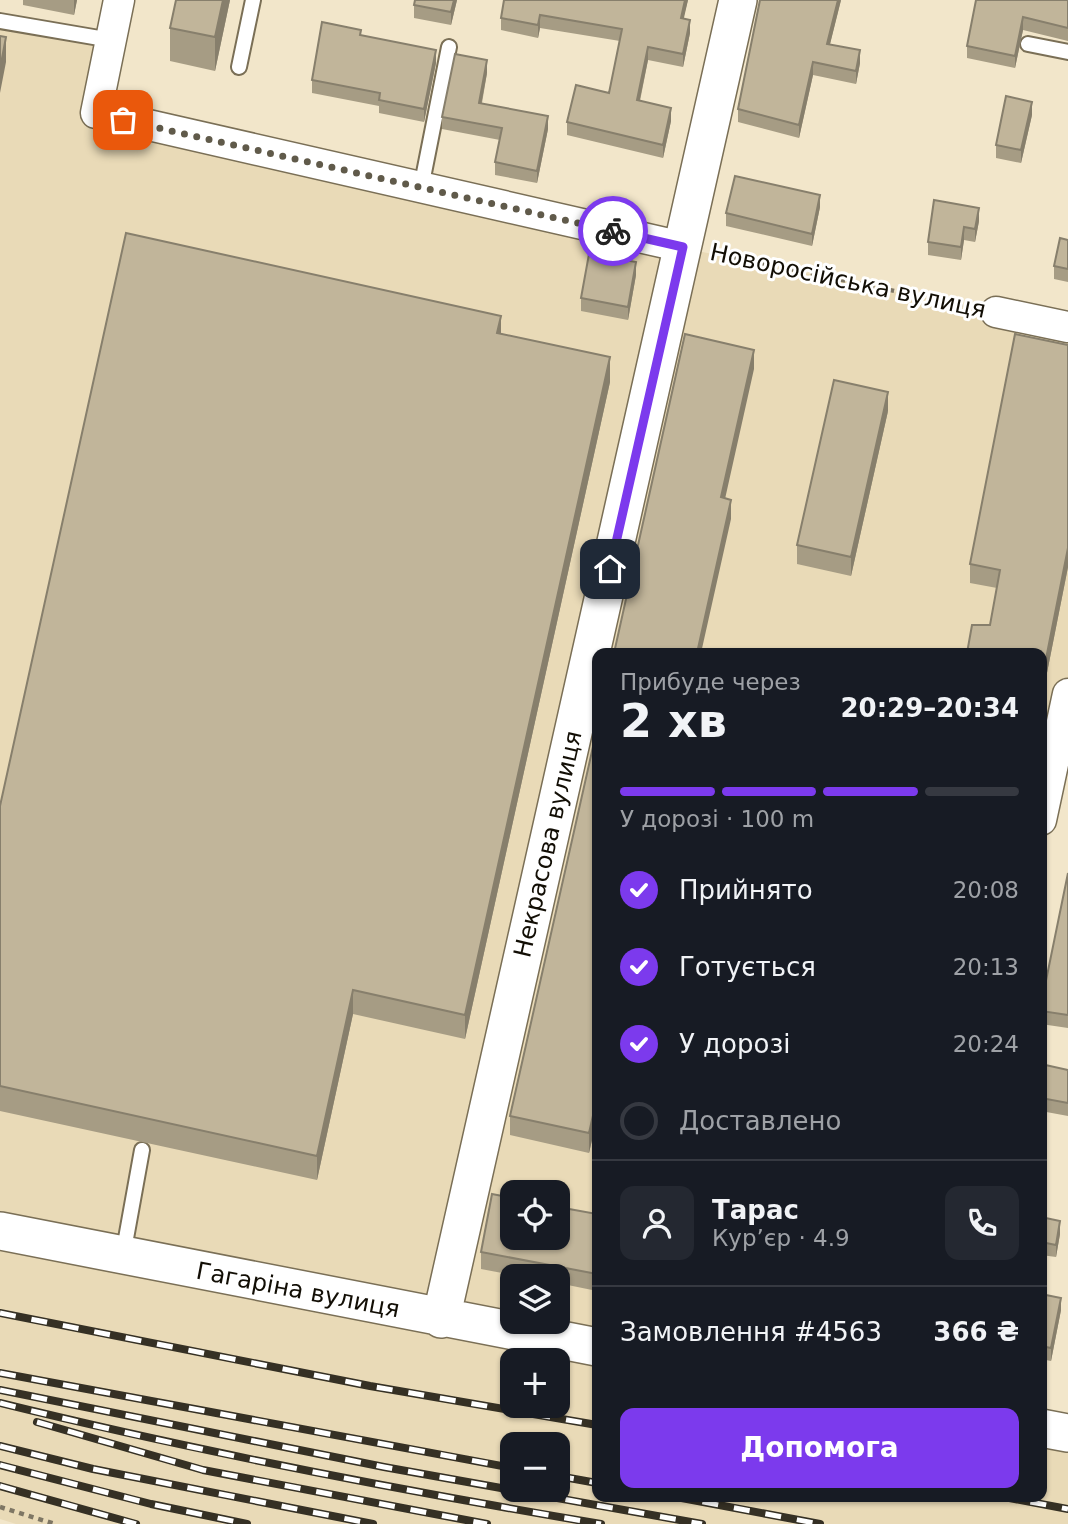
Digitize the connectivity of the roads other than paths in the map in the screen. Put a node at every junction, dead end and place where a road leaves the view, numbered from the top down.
1 (119, 0) edge
2 (253, 0) edge
3 (738, 0) edge
4 (0, 22) edge
5 (111, 40) junction
6 (1028, 44) dead end
7 (449, 47) dead end
8 (1068, 52) edge
9 (239, 67) dead end
10 (421, 188) junction
11 (683, 247) junction
12 (996, 312) road end
13 (1068, 327) edge
14 (592, 648) edge
15 (592, 650) edge
16 (1066, 710) edge
17 (1047, 794) edge
18 (142, 1150) dead end
19 (0, 1231) edge
20 (123, 1255) junction
21 (441, 1319) junction
22 (592, 1346) edge
23 (1047, 1429) edge
24 (1068, 1433) edge

1 - 5 street
2 - 9 lane
3 - 11 street, Некрасова вулиця
4 - 5 lane
5 - 10 street, Новоросійська вулиця
6 - 8 lane
7 - 10 lane
10 - 11 street, Новоросійська вулиця
11 - 14 street, Некрасова вулиця
12 - 13 street, Новоросійська вулиця
15 - 21 street, Некрасова вулиця
16 - 17 street
18 - 20 lane
19 - 20 street, Гагаріна вулиця
20 - 21 street, Гагаріна вулиця
21 - 22 street, Гагаріна вулиця
23 - 24 street

